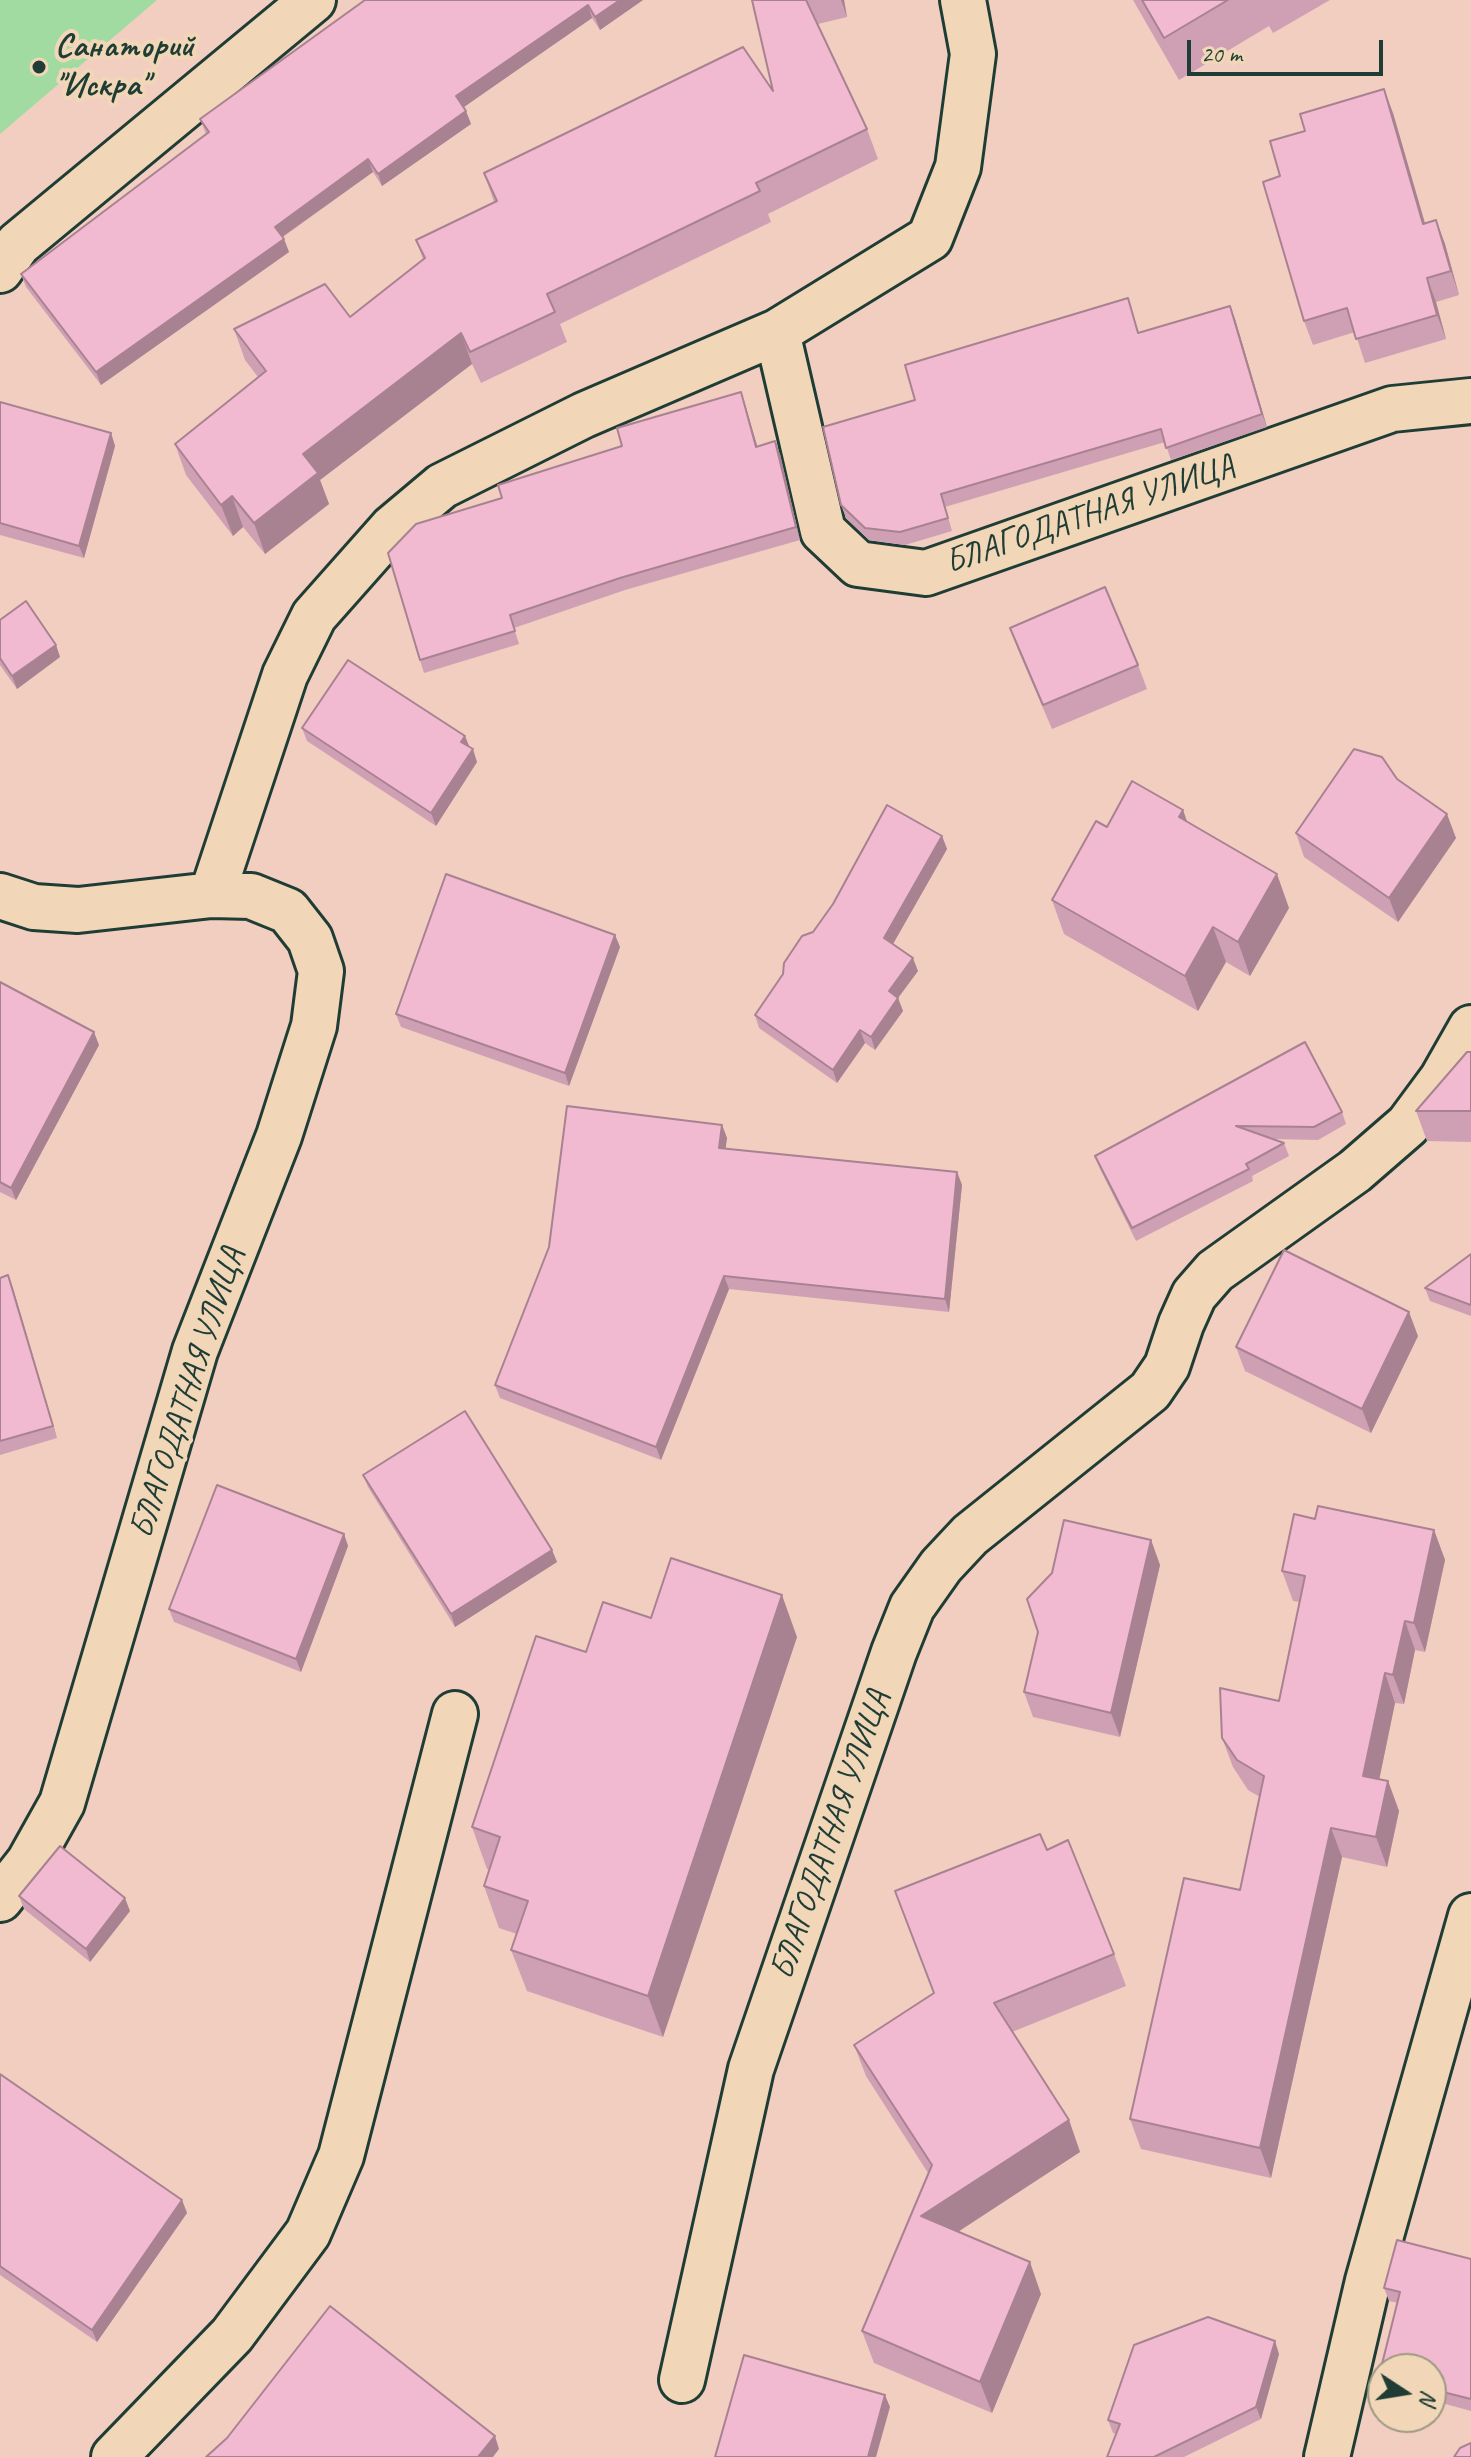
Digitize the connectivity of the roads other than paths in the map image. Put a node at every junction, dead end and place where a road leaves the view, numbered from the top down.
1 (313, 0) edge
2 (963, 0) edge
3 (0, 270) edge
4 (777, 332) junction
5 (1471, 401) edge
6 (212, 895) junction
7 (0, 896) edge
8 (1471, 1028) edge
9 (455, 1714) dead end
10 (0, 1899) edge
11 (1471, 1916) edge
12 (682, 2380) dead end
13 (114, 2457) edge
14 (1327, 2457) edge

1 - 3 street
2 - 4 street
4 - 5 street, БЛАГОДАТНАЯ УЛИЦА
4 - 6 street
6 - 7 street, БЛАГОДАТНАЯ УЛИЦА
6 - 10 street, БЛАГОДАТНАЯ УЛИЦА
8 - 12 street, БЛАГОДАТНАЯ УЛИЦА
9 - 13 street
11 - 14 street

